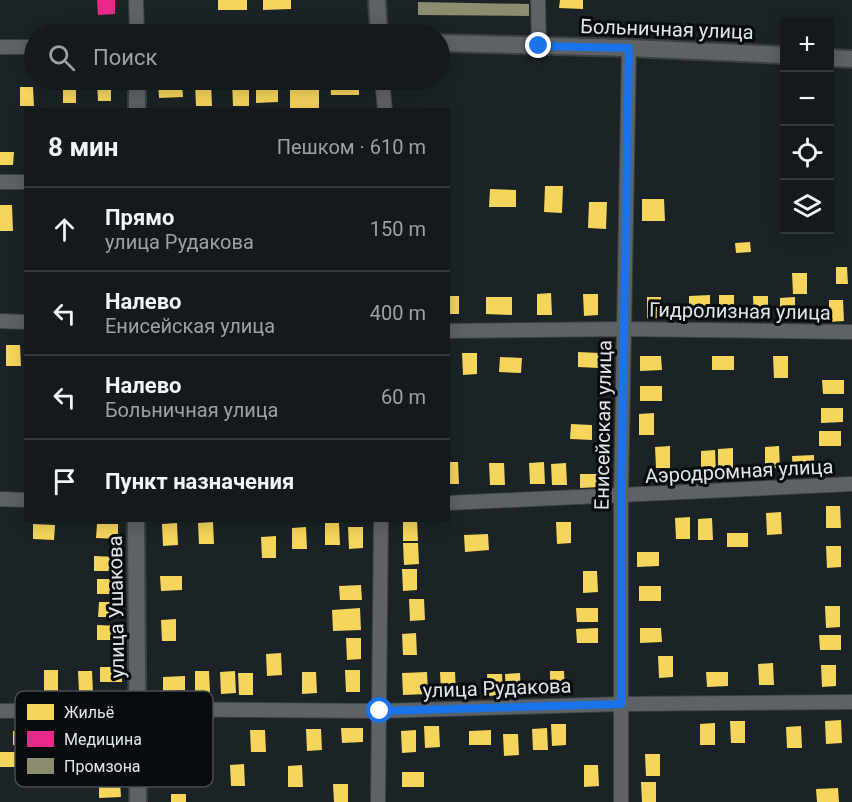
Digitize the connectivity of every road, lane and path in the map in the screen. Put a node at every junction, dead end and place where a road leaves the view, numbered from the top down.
1 (136, 0) edge
2 (377, 0) edge
3 (538, 0) edge
4 (137, 24) edge
5 (378, 24) edge
6 (450, 43) edge
7 (539, 46) junction
8 (0, 47) edge
9 (24, 47) edge
10 (629, 48) junction
11 (780, 56) edge
12 (834, 58) edge
13 (852, 59) edge
14 (137, 90) edge
15 (383, 90) edge
16 (137, 108) edge
17 (385, 108) edge
18 (0, 182) edge
19 (24, 182) edge
20 (0, 321) edge
21 (24, 322) edge
22 (623, 329) junction
23 (450, 331) edge
24 (852, 332) edge
25 (852, 484) edge
26 (621, 496) junction
27 (0, 499) edge
28 (24, 500) edge
29 (450, 503) edge
30 (136, 522) edge
31 (381, 522) edge
32 (138, 691) edge
33 (852, 702) edge
34 (621, 704) junction
35 (213, 710) edge
36 (0, 711) edge
37 (15, 711) edge
38 (380, 711) junction
39 (378, 802) edge
40 (621, 802) edge

1 - 4 street
2 - 5 street
3 - 7 street
6 - 7 street, Больничная улица
7 - 10 street, Больничная улица
8 - 9 street
10 - 11 street, Больничная улица
10 - 22 street, Енисейская улица
12 - 13 street
14 - 16 street
15 - 17 street
18 - 19 street
20 - 21 street
22 - 23 street, Гидролизная улица
22 - 24 street, Гидролизная улица
22 - 26 street, Енисейская улица
25 - 26 street, Аэродромная улица
26 - 29 street, Аэродромная улица
26 - 34 street, Енисейская улица
27 - 28 street
30 - 32 street, улица Ушакова
31 - 38 street
33 - 34 street, улица Рудакова
34 - 38 street, улица Рудакова
34 - 40 street, Енисейская улица
35 - 38 street, улица Рудакова
36 - 37 street, улица Рудакова
38 - 39 street

